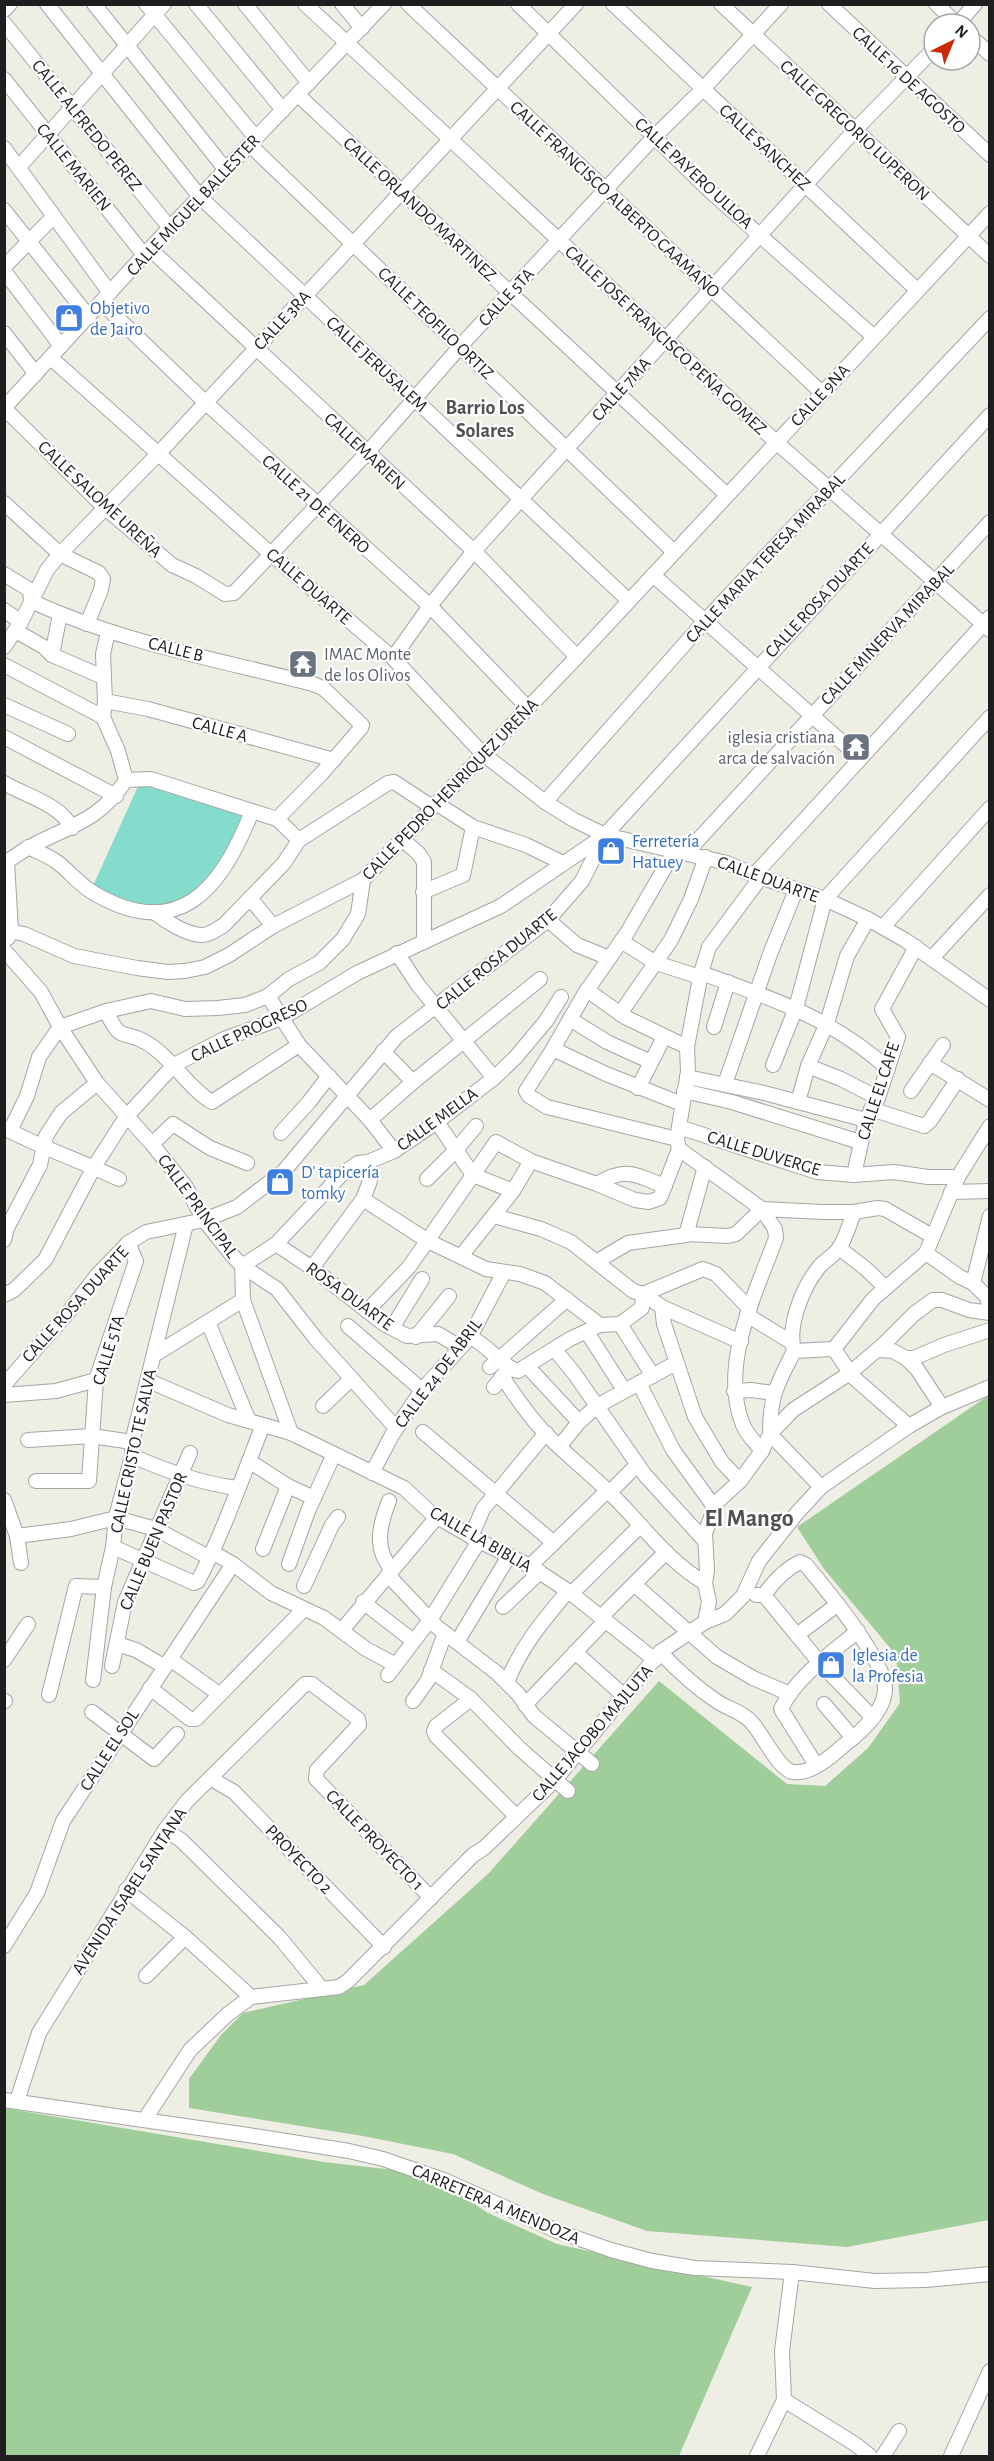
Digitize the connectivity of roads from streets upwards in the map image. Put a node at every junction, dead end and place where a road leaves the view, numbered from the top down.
1 (10, 4) edge
2 (47, 4) edge
3 (94, 4) edge
4 (196, 4) edge
5 (245, 4) edge
6 (305, 4) edge
7 (342, 4) edge
8 (384, 4) edge
9 (408, 4) edge
10 (518, 4) edge
11 (576, 4) edge
12 (613, 4) edge
13 (721, 4) edge
14 (782, 4) edge
15 (829, 4) edge
16 (155, 8) edge
17 (4, 10) edge
18 (4, 23) edge
19 (362, 28) junction
20 (548, 34) junction
21 (753, 34) junction
22 (346, 44) junction
23 (127, 46) junction
24 (922, 62) edge
25 (103, 73) junction
26 (907, 78) junction
27 (4, 79) edge
28 (309, 83) junction
29 (498, 89) junction
30 (703, 89) junction
31 (298, 95) junction
32 (72, 107) junction
33 (283, 110) junction
34 (855, 130) junction
35 (48, 134) junction
36 (655, 136) junction
37 (450, 140) junction
38 (253, 141) junction
39 (4, 148) edge
40 (990, 155) edge
41 (19, 167) junction
42 (226, 170) junction
43 (806, 185) junction
44 (606, 190) junction
45 (402, 192) junction
46 (200, 196) junction
47 (4, 210) edge
48 (990, 213) edge
49 (54, 216) junction
50 (170, 228) junction
51 (760, 235) junction
52 (968, 235) junction
53 (29, 241) junction
54 (559, 241) junction
55 (353, 244) junction
56 (147, 252) junction
57 (990, 256) edge
58 (4, 269) edge
59 (711, 289) junction
60 (917, 290) junction
61 (510, 293) junction
62 (305, 296) junction
63 (106, 298) junction
64 (89, 317) junction
65 (990, 318) edge
66 (4, 333) edge
67 (874, 337) junction
68 (665, 340) junction
69 (61, 346) junction
70 (461, 347) junction
71 (256, 349) junction
72 (51, 358) junction
73 (36, 374) junction
74 (617, 393) junction
75 (822, 393) junction
76 (415, 399) junction
77 (6, 402) edge
78 (205, 402) junction
79 (990, 415) edge
80 (776, 442) junction
81 (566, 449) junction
82 (159, 453) junction
83 (367, 453) junction
84 (829, 489) junction
85 (727, 495) junction
86 (521, 499) junction
87 (4, 503) edge
88 (318, 506) junction
89 (104, 507) junction
90 (990, 522) edge
91 (880, 534) junction
92 (474, 551) junction
93 (674, 552) junction
94 (60, 554) junction
95 (272, 555) junction
96 (4, 574) edge
97 (652, 575) junction
98 (934, 582) junction
99 (234, 594) joint
100 (31, 601) junction
101 (628, 601) junction
102 (430, 606) junction
103 (4, 610) edge
104 (60, 614) junction
105 (705, 621) junction
106 (87, 624) junction
107 (987, 624) edge
108 (19, 626) junction
109 (108, 632) junction
110 (5, 645) edge
111 (52, 655) junction
112 (577, 657) junction
113 (393, 658) junction
114 (4, 665) edge
115 (757, 668) junction
116 (103, 677) junction
117 (105, 700) junction
118 (4, 705) edge
119 (528, 708) junction
120 (811, 715) junction
121 (103, 717) junction
122 (990, 717) edge
123 (68, 734) dead end
124 (4, 737) edge
125 (482, 753) junction
126 (860, 758) junction
127 (334, 760) junction
128 (126, 780) junction
129 (4, 783) edge
130 (116, 796) junction
131 (545, 802) junction
132 (434, 805) junction
133 (990, 808) edge
134 (252, 811) junction
135 (277, 819) junction
136 (473, 826) junction
137 (72, 828) junction
138 (605, 835) junction
139 (402, 839) junction
140 (299, 840) junction
141 (28, 848) junction
142 (681, 851) junction
143 (706, 857) junction
144 (6, 862) edge
145 (563, 863) junction
146 (758, 876) junction
147 (363, 880) junction
148 (796, 890) junction
149 (423, 892) junction
150 (990, 895) edge
151 (250, 898) junction
152 (825, 899) junction
153 (154, 912) junction
154 (868, 919) junction
155 (548, 920) junction
156 (273, 926) junction
157 (882, 927) junction
158 (8, 931) edge
159 (621, 941) junction
160 (424, 942) junction
161 (4, 945) edge
162 (916, 947) junction
163 (4, 950) edge
164 (397, 953) junction
165 (609, 958) junction
166 (932, 958) junction
167 (656, 963) junction
168 (700, 975) junction
169 (540, 979) dead end
170 (728, 982) junction
171 (990, 983) edge
172 (587, 990) junction
173 (757, 992) junction
174 (268, 996) junction
175 (561, 997) dead end
176 (985, 997) edge
177 (436, 1008) junction
178 (796, 1008) junction
179 (106, 1011) junction
180 (620, 1014) junction
181 (282, 1018) junction
182 (570, 1020) junction
183 (827, 1023) junction
184 (60, 1027) junction
185 (714, 1027) dead end
186 (664, 1037) junction
187 (465, 1042) junction
188 (299, 1045) junction
189 (943, 1045) dead end
190 (687, 1047) junction
191 (553, 1049) junction
192 (383, 1050) junction
193 (651, 1062) junction
194 (930, 1063) junction
195 (174, 1065) junction
196 (772, 1065) dead end
197 (808, 1066) junction
198 (888, 1069) junction
199 (329, 1076) junction
200 (687, 1077) junction
201 (494, 1078) junction
202 (958, 1079) junction
203 (413, 1082) junction
204 (97, 1083) junction
205 (725, 1084) junction
206 (638, 1088) junction
207 (526, 1091) joint
208 (910, 1091) dead end
209 (347, 1096) junction
210 (683, 1098) junction
211 (990, 1100) edge
212 (798, 1102) junction
213 (872, 1109) junction
214 (126, 1117) junction
215 (370, 1120) junction
216 (437, 1122) junction
217 (476, 1125) dead end
218 (990, 1126) edge
219 (7, 1130) edge
220 (282, 1133) dead end
221 (678, 1138) junction
222 (860, 1142) junction
223 (152, 1144) junction
224 (44, 1148) junction
225 (456, 1150) junction
226 (394, 1151) junction
227 (531, 1161) junction
228 (368, 1162) junction
229 (247, 1163) dead end
230 (94, 1167) junction
231 (705, 1167) junction
232 (472, 1175) junction
233 (854, 1175) junction
234 (958, 1177) junction
235 (119, 1179) dead end
236 (427, 1179) dead end
237 (597, 1184) junction
238 (665, 1186) junction
239 (513, 1191) junction
240 (990, 1191) edge
241 (951, 1192) junction
242 (363, 1199) junction
243 (762, 1209) junction
244 (855, 1212) junction
245 (494, 1216) junction
246 (990, 1216) edge
247 (204, 1220) junction
248 (186, 1224) junction
249 (687, 1233) junction
250 (932, 1236) junction
251 (4, 1240) edge
252 (428, 1241) junction
253 (128, 1243) junction
254 (276, 1244) junction
255 (839, 1248) junction
256 (926, 1253) junction
257 (461, 1257) junction
258 (596, 1262) junction
259 (242, 1266) junction
260 (312, 1268) junction
261 (504, 1272) junction
262 (422, 1279) dead end
263 (980, 1286) edge
264 (886, 1288) junction
265 (643, 1294) junction
266 (4, 1295) edge
267 (449, 1296) dead end
268 (567, 1299) junction
269 (243, 1300) junction
270 (662, 1307) junction
271 (990, 1308) edge
272 (367, 1311) junction
273 (748, 1312) junction
274 (990, 1313) edge
275 (208, 1322) junction
276 (620, 1324) junction
277 (600, 1325) junction
278 (348, 1326) dead end
279 (392, 1328) junction
280 (990, 1330) edge
281 (586, 1332) junction
282 (416, 1336) junction
283 (465, 1342) junction
284 (741, 1342) junction
285 (793, 1347) junction
286 (834, 1349) junction
287 (555, 1350) junction
288 (878, 1350) junction
289 (154, 1355) junction
290 (906, 1358) junction
291 (676, 1362) junction
292 (528, 1367) junction
293 (499, 1371) junction
294 (850, 1373) junction
295 (653, 1376) junction
296 (351, 1379) junction
297 (96, 1380) junction
298 (149, 1381) junction
299 (639, 1383) junction
300 (4, 1385) edge
301 (990, 1387) edge
302 (422, 1390) junction
303 (624, 1390) junction
304 (734, 1391) junction
305 (773, 1393) junction
306 (4, 1395) edge
307 (324, 1406) dead end
308 (597, 1406) junction
309 (942, 1407) junction
310 (249, 1421) junction
311 (579, 1422) junction
312 (263, 1425) junction
313 (909, 1426) junction
314 (396, 1428) junction
315 (423, 1432) dead end
316 (291, 1433) junction
317 (546, 1433) junction
318 (770, 1434) junction
319 (92, 1436) junction
320 (28, 1440) dead end
321 (559, 1447) junction
322 (132, 1450) junction
323 (762, 1451) junction
324 (190, 1453) dead end
325 (334, 1454) junction
326 (249, 1461) junction
327 (637, 1465) junction
328 (372, 1473) junction
329 (180, 1476) junction
330 (36, 1481) dead end
331 (740, 1481) junction
332 (288, 1486) junction
333 (821, 1487) junction
334 (237, 1488) junction
335 (608, 1492) junction
336 (496, 1493) junction
337 (4, 1500) edge
338 (389, 1501) dead end
339 (311, 1505) junction
340 (715, 1508) junction
341 (436, 1516) junction
342 (116, 1518) junction
343 (639, 1527) junction
344 (156, 1529) junction
345 (17, 1536) junction
346 (475, 1539) junction
347 (705, 1541) junction
348 (554, 1543) junction
349 (113, 1547) junction
350 (263, 1549) dead end
351 (666, 1552) junction
352 (211, 1555) junction
353 (509, 1556) junction
354 (143, 1560) junction
355 (21, 1563) dead end
356 (233, 1564) junction
357 (289, 1564) dead end
358 (535, 1569) junction
359 (390, 1573) junction
360 (705, 1583) junction
361 (634, 1584) junction
362 (304, 1586) dead end
363 (104, 1587) junction
364 (570, 1593) junction
365 (764, 1594) junction
366 (744, 1596) junction
367 (363, 1602) junction
368 (838, 1604) junction
369 (503, 1607) dead end
370 (303, 1610) junction
371 (603, 1619) junction
372 (429, 1620) junction
373 (705, 1622) junction
374 (28, 1624) dead end
375 (342, 1630) junction
376 (858, 1631) junction
377 (445, 1633) junction
378 (687, 1633) junction
379 (797, 1635) junction
380 (412, 1640) junction
381 (457, 1642) junction
382 (117, 1644) junction
383 (575, 1652) junction
384 (658, 1656) junction
385 (4, 1660) edge
386 (819, 1662) junction
387 (167, 1663) junction
388 (112, 1666) dead end
389 (431, 1670) junction
390 (93, 1680) dead end
391 (507, 1682) junction
392 (308, 1683) joint
393 (150, 1688) junction
394 (219, 1694) junction
395 (49, 1695) dead end
396 (623, 1695) junction
397 (471, 1699) junction
398 (786, 1700) junction
399 (413, 1701) dead end
400 (824, 1704) dead end
401 (525, 1705) junction
402 (92, 1712) dead end
403 (872, 1718) junction
404 (120, 1734) junction
405 (177, 1734) dead end
406 (853, 1738) junction
407 (578, 1752) junction
408 (592, 1764) dead end
409 (816, 1765) junction
410 (210, 1778) junction
411 (555, 1780) junction
412 (568, 1791) dead end
413 (516, 1816) junction
414 (165, 1830) junction
415 (126, 1890) junction
416 (431, 1898) junction
417 (185, 1937) junction
418 (4, 1947) edge
419 (384, 1947) junction
420 (146, 1976) dead end
421 (322, 1989) junction
422 (251, 1997) junction
423 (11, 2101) edge
424 (145, 2119) junction
425 (792, 2272) junction
426 (990, 2274) edge
427 (990, 2371) edge
428 (784, 2400) junction
429 (899, 2431) dead end
430 (757, 2457) edge
431 (870, 2457) edge
432 (883, 2457) edge
433 (951, 2457) edge

1 - 17 street
2 - 25 street, CALLE JERUSALEM
3 - 23 street
4 - 33 street
5 - 28 street
6 - 22 street, CALLE JOSE FRANCISCO PEÑA GOMEZ
7 - 19 street
8 - 19 street, CALLE MIGUEL BALLESTER
9 - 29 street, CALLE FRANCISCO ALBERTO CAAMAÑO
10 - 20 street, CALLE PAYERO ULLOA
11 - 20 street, CALLE 3RA
12 - 30 street, CALLE SANCHEZ
13 - 21 street, CALLE GREGORIO LUPERON
14 - 21 street, CALLE 5TA
15 - 26 street, CALLE 16 DE AGOSTO
16 - 23 street
16 - 38 street, CALLE TEOFILO ORTIZ
18 - 32 street, CALLE ALFREDO PEREZ
19 - 22 street, CALLE MIGUEL BALLESTER
20 - 29 street, CALLE 3RA
20 - 36 street, CALLE PAYERO ULLOA
21 - 30 street, CALLE 5TA
21 - 34 street, CALLE GREGORIO LUPERON
22 - 28 street, CALLE MIGUEL BALLESTER
22 - 37 street, CALLE JOSE FRANCISCO PEÑA GOMEZ
23 - 25 street
23 - 42 street
24 - 26 street, CALLE 7MA
25 - 32 street
25 - 46 street, CALLE JERUSALEM
26 - 34 street, CALLE 7MA
26 - 40 street, CALLE 16 DE AGOSTO
27 - 35 street, CALLE MARIEN
28 - 31 street, CALLE MIGUEL BALLESTER
29 - 37 street, CALLE 3RA
29 - 44 street, CALLE FRANCISCO ALBERTO CAAMAÑO
30 - 36 street, CALLE 5TA
30 - 43 street, CALLE SANCHEZ
31 - 33 street, CALLE MIGUEL BALLESTER
31 - 45 street, CALLE ORLANDO MARTINEZ
32 - 35 street
32 - 50 street, CALLE ALFREDO PEREZ
33 - 38 street, CALLE MIGUEL BALLESTER
34 - 43 street, CALLE 7MA
34 - 52 street, CALLE GREGORIO LUPERON
35 - 41 street
35 - 56 street, CALLE MARIEN
36 - 44 street, CALLE 5TA
36 - 51 street, CALLE PAYERO ULLOA
37 - 45 street, CALLE 3RA
37 - 54 street, CALLE JOSE FRANCISCO PEÑA GOMEZ
38 - 42 street, CALLE MIGUEL BALLESTER
38 - 55 street, CALLE TEOFILO ORTIZ
39 - 41 street, CALLE 21 DE ENERO
41 - 49 street, CALLE 21 DE ENERO
42 - 46 street, CALLE MIGUEL BALLESTER
43 - 51 street, CALLE 7MA
43 - 60 street, CALLE SANCHEZ
44 - 54 street, CALLE 5TA
44 - 59 street, CALLE FRANCISCO ALBERTO CAAMAÑO
45 - 55 street, CALLE 3RA
45 - 61 street, CALLE ORLANDO MARTINEZ
46 - 50 street, CALLE MIGUEL BALLESTER
46 - 62 street, CALLE JERUSALEM
47 - 53 street
48 - 52 street, CALLE 9NA
49 - 53 street
49 - 63 street, CALLE 21 DE ENERO
50 - 56 street, CALLE MIGUEL BALLESTER
51 - 59 street, CALLE 7MA
51 - 67 street, CALLE PAYERO ULLOA
52 - 57 street, CALLE GREGORIO LUPERON
52 - 60 street, CALLE 9NA
53 - 58 street
53 - 64 street
54 - 61 street, CALLE 5TA
54 - 68 street, CALLE JOSE FRANCISCO PEÑA GOMEZ
55 - 62 street, CALLE 3RA
55 - 70 street, CALLE TEOFILO ORTIZ
56 - 63 street, CALLE MIGUEL BALLESTER
56 - 71 street, CALLEMARIEN
58 - 69 street
59 - 68 street, CALLE 7MA
59 - 75 street, CALLE FRANCISCO ALBERTO CAAMAÑO
60 - 67 street, CALLE 9NA
61 - 70 street, CALLE 5TA
61 - 74 street, CALLE ORLANDO MARTINEZ
62 - 71 street, CALLE 3RA
62 - 76 street, CALLE JERUSALEM
63 - 64 street, CALLE MIGUEL BALLESTER
63 - 78 street, CALLE 21 DE ENERO
64 - 69 street, CALLE MIGUEL BALLESTER
65 - 84 street, CALLE MARIA TERESA MIRABAL
66 - 73 street
67 - 75 street, CALLE 9NA
68 - 74 street, CALLE 7MA
68 - 80 street, CALLE JOSE FRANCISCO PEÑA GOMEZ
69 - 72 street, CALLE MIGUEL BALLESTER
70 - 76 street, CALLE 5TA
70 - 81 street, CALLE TEOFILO ORTIZ
71 - 78 street, CALLE 3RA
71 - 83 street, CALLEMARIEN
72 - 73 street, CALLE MIGUEL BALLESTER
72 - 82 street, CALLE DUARTE
73 - 77 street, CALLE MIGUEL BALLESTER
74 - 81 street, CALLE 7MA
74 - 85 street, CALLE ORLANDO MARTINEZ
75 - 80 street, CALLE 9NA
76 - 83 street, CALLE 5TA
76 - 86 street, CALLE JERUSALEM
77 - 89 street, CALLE SALOME UREÑA
78 - 82 street, CALLE 3RA
78 - 88 street, CALLE 21 DE ENERO
79 - 91 street, CALLE ROSA DUARTE
80 - 84 street, CALLE JOSE FRANCISCO PEÑA GOMEZ
80 - 85 street, CALLE 9NA
81 - 86 street, CALLE 7MA
81 - 93 street, CALLE TEOFILO ORTIZ
82 - 89 street, CALLE 3RA
82 - 95 street, CALLE DUARTE
83 - 88 street, CALLE 5TA
83 - 92 street, CALLEMARIEN
84 - 91 street, CALLE JOSE FRANCISCO PEÑA GOMEZ
84 - 105 street, CALLE MARIA TERESA MIRABAL
85 - 93 street, CALLE 9NA
86 - 92 street, CALLE 7MA
86 - 101 street, CALLE JERUSALEM
87 - 94 street
88 - 95 street, CALLE 5TA
88 - 102 street, CALLE 21 DE ENERO
89 - 94 street, CALLE 3RA
89 - 99 street, CALLE SALOME UREÑA
90 - 98 street, CALLE MINERVA MIRABAL
91 - 98 street, CALLE JOSE FRANCISCO PEÑA GOMEZ
91 - 115 street, CALLE ROSA DUARTE
92 - 102 street, CALLE 7MA
92 - 112 street, CALLEMARIEN
93 - 97 street, CALLE 9NA
94 - 100 street, CALLE 3RA
94 - 106 street
95 - 99 street, CALLE 5TA
95 - 113 street, CALLE DUARTE
96 - 100 street
97 - 101 street, CALLE 9NA
97 - 105 street
98 - 107 street, CALLE JOSE FRANCISCO PEÑA GOMEZ
98 - 120 street, CALLE MINERVA MIRABAL
100 - 104 street, CALLE B
100 - 108 street, CALLE 3RA
101 - 112 street, CALLE 9NA
102 - 113 street, CALLE 7MA
102 - 119 street, CALLE 21 DE ENERO
103 - 108 street
104 - 106 street, CALLE B
104 - 111 street
105 - 115 street
105 - 131 street, CALLE MARIA TERESA MIRABAL
106 - 109 street, CALLE B
107 - 126 street
108 - 110 street, CALLE 3RA
108 - 111 street
109 - 116 street
109 - 127 street, CALLE B
111 - 116 street
112 - 119 street, CALLE PEDRO HENRIQUEZ UREÑA
113 - 125 street, CALLE DUARTE
114 - 121 street
115 - 120 street
115 - 138 street, CALLE ROSA DUARTE
116 - 117 street
117 - 121 street
117 - 127 street, CALLE A
118 - 123 street
119 - 125 street, CALLE PEDRO HENRIQUEZ UREÑA
120 - 126 street
120 - 142 street, CALLE MINERVA MIRABAL
121 - 128 street
122 - 152 street
124 - 130 street
125 - 131 street, CALLE DUARTE
125 - 132 street, CALLE PEDRO HENRIQUEZ UREÑA
126 - 146 street
127 - 135 street
128 - 130 street
128 - 134 street
129 - 137 street
130 - 137 street
131 - 138 street, CALLE DUARTE
132 - 136 street
132 - 139 street, CALLE PEDRO HENRIQUEZ UREÑA
132 - 140 street
133 - 157 street
134 - 135 street
134 - 153 street
135 - 140 street
136 - 145 street
136 - 149 street
137 - 141 street
138 - 142 street, CALLE DUARTE
138 - 145 street, CALLE PROGRESO
138 - 155 street, CALLE ROSA DUARTE
139 - 147 street, CALLE PEDRO HENRIQUEZ UREÑA
139 - 149 street
140 - 151 street
141 - 144 street
141 - 153 street
142 - 143 street, CALLE DUARTE
142 - 159 street, CALLE MINERVA MIRABAL
143 - 146 street, CALLE DUARTE
143 - 167 street
144 - 158 street
145 - 160 street, CALLE PROGRESO
146 - 148 street, CALLE DUARTE
146 - 168 street
147 - 156 street, CALLE PEDRO HENRIQUEZ UREÑA
147 - 174 street
148 - 152 street, CALLE DUARTE
148 - 173 street
149 - 160 street
150 - 166 street
151 - 153 street
151 - 156 street
152 - 154 street, CALLE DUARTE
152 - 178 street
154 - 157 street, CALLE DUARTE
154 - 183 street
155 - 165 street
155 - 177 street, CALLE ROSA DUARTE
156 - 158 street, CALLE PEDRO HENRIQUEZ UREÑA
157 - 162 street, CALLE DUARTE
158 - 161 street
159 - 165 street, CALLE MINERVA MIRABAL
159 - 167 street
160 - 164 street, CALLE PROGRESO
162 - 166 street, CALLE DUARTE
162 - 198 street, CALLE EL CAFE
163 - 184 street, CALLE PRINCIPAL
164 - 177 street
164 - 181 street, CALLE PROGRESO
165 - 172 street, CALLE MINERVA MIRABAL
166 - 176 street, CALLE DUARTE
167 - 168 street
167 - 180 street
168 - 170 street
168 - 190 street
169 - 187 street
170 - 173 street
170 - 185 street
171 - 176 street
172 - 180 street
172 - 182 street, CALLE MINERVA MIRABAL
173 - 178 street
173 - 205 street
174 - 179 street
174 - 181 street
175 - 201 street, CALLE MELLA
177 - 187 street
177 - 192 street, CALLE ROSA DUARTE
178 - 183 street
178 - 196 street
179 - 184 street
179 - 195 street
180 - 186 street
181 - 188 street
181 - 195 street, CALLE PROGRESO
182 - 191 street, CALLE MINERVA MIRABAL
182 - 193 street
183 - 197 street
183 - 198 street
184 - 204 street, CALLE PRINCIPAL
184 - 219 street
186 - 190 street
186 - 193 street
187 - 201 street
187 - 203 street
188 - 195 street
188 - 199 street
189 - 194 street
190 - 200 street
191 - 206 street
191 - 207 street, CALLE MINERVA MIRABAL
192 - 203 street
192 - 209 street, CALLE ROSA DUARTE
193 - 206 street
194 - 202 street
194 - 208 street
195 - 214 street, CALLE PROGRESO
197 - 212 street
197 - 213 street
198 - 213 street, CALLE EL CAFE
199 - 209 street
199 - 220 street
200 - 205 street
200 - 210 street
201 - 216 street, CALLE MELLA
202 - 211 street
202 - 213 street
203 - 215 street
204 - 214 street, CALLE PRINCIPAL
204 - 224 street
205 - 212 street
206 - 210 street
207 - 221 street, CALLE DUVERGE
209 - 215 street
209 - 247 street, CALLE ROSA DUARTE
210 - 221 street
210 - 222 street
212 - 213 street
213 - 222 street, CALLE EL CAFE
214 - 223 street, CALLE PRINCIPAL
214 - 230 street, CALLE PROGRESO
215 - 226 street
216 - 225 street
216 - 226 street, CALLE MELLA
217 - 225 street
218 - 234 street
219 - 224 street
221 - 231 street
221 - 233 street, CALLE DUVERGE
221 - 238 street
222 - 233 street, CALLE EL CAFE
223 - 229 street
223 - 247 street, CALLE PRINCIPAL
224 - 230 street
224 - 251 street
225 - 232 street
225 - 236 street
226 - 228 street, CALLE MELLA
227 - 232 street
227 - 237 street
227 - 239 street
228 - 242 street
228 - 254 street, CALLE MELLA
230 - 235 street
230 - 266 street, CALLE PROGRESO
231 - 243 street
231 - 249 street
232 - 239 street
232 - 252 street
233 - 234 street, CALLE DUVERGE
234 - 241 street
237 - 238 street
237 - 238 street
239 - 245 street
240 - 241 street
241 - 250 street
242 - 252 street
242 - 260 street
243 - 244 street
243 - 249 street
243 - 273 street
244 - 250 street
244 - 255 street
245 - 257 street
245 - 258 street
246 - 263 street
247 - 248 street, CALLE ROSA DUARTE
247 - 259 street, CALLE PRINCIPAL
248 - 253 street, CALLE ROSA DUARTE
248 - 289 street, CALLE CRISTO TE SALVA
249 - 258 street
250 - 256 street
252 - 257 street
252 - 272 street
253 - 297 street, CALLE 5TA
253 - 300 street, CALLE ROSA DUARTE
254 - 259 street, CALLE MELLA
254 - 260 street, ROSA DUARTE
255 - 264 street
255 - 285 street
256 - 263 street
256 - 264 street
257 - 261 street
258 - 265 street
259 - 269 street, CALLE PRINCIPAL
259 - 296 street
260 - 272 street, ROSA DUARTE
261 - 268 street
261 - 283 street, CALLE 24 DE ABRIL
262 - 279 street
263 - 271 street
264 - 286 street
265 - 270 street
265 - 273 street
265 - 276 street
267 - 282 street
268 - 277 street
268 - 293 street
269 - 275 street
269 - 316 street, CALLE PRINCIPAL
270 - 284 street
270 - 291 street
272 - 279 street, ROSA DUARTE
273 - 284 street
273 - 285 street
274 - 288 street
275 - 289 street
275 - 310 street
276 - 277 street
276 - 295 street
277 - 281 street
278 - 302 street
279 - 282 street, ROSA DUARTE
280 - 290 street
281 - 287 street
281 - 303 street
282 - 283 street, ROSA DUARTE
283 - 293 street, ROSA DUARTE
283 - 302 street, CALLE 24 DE ABRIL
284 - 304 street
285 - 286 street
285 - 305 street
286 - 294 street
287 - 292 street
287 - 308 street
288 - 290 street
288 - 294 street
289 - 298 street, CALLE CRISTO TE SALVA
290 - 309 street
291 - 295 street
291 - 331 street
292 - 293 street
292 - 311 street
293 - 317 street, ROSA DUARTE
294 - 313 street
294 - 318 street
295 - 299 street
296 - 307 street
296 - 314 street
297 - 306 street
297 - 319 street, CALLE 5TA
298 - 310 street, CALLE LA BIBLIA
298 - 322 street, CALLE CRISTO TE SALVA
299 - 303 street
299 - 340 street
301 - 309 street, CALLE JACOBO MAJLUTA
302 - 314 street, CALLE 24 DE ABRIL
303 - 308 street
304 - 305 street
304 - 323 street
305 - 318 street
308 - 311 street
308 - 327 street
309 - 313 street, CALLE JACOBO MAJLUTA
310 - 312 street, CALLE LA BIBLIA
311 - 321 street
312 - 316 street, CALLE LA BIBLIA
312 - 326 street
313 - 333 street, CALLE JACOBO MAJLUTA
314 - 328 street, CALLE 24 DE ABRIL
315 - 336 street
316 - 325 street, CALLE LA BIBLIA
317 - 321 street, ROSA DUARTE
317 - 336 street
318 - 323 street
318 - 333 street
319 - 320 street
319 - 322 street
319 - 330 street, CALLE 5TA
321 - 335 street, ROSA DUARTE
322 - 329 street
322 - 342 street, CALLE CRISTO TE SALVA
323 - 331 street
324 - 329 street, CALLE BUEN PASTOR
325 - 328 street, CALLE LA BIBLIA
325 - 339 street
326 - 332 street
326 - 334 street
327 - 335 street
327 - 347 street
328 - 341 street, CALLE LA BIBLIA
329 - 334 street
329 - 344 street, CALLE BUEN PASTOR
331 - 340 street
332 - 339 street
332 - 350 street
333 - 366 street, CALLE JACOBO MAJLUTA
334 - 352 street
335 - 343 street, ROSA DUARTE
335 - 348 street
336 - 346 street
336 - 348 street
337 - 345 street
338 - 359 street
339 - 357 street
339 - 362 street
340 - 347 street
341 - 346 street, CALLE LA BIBLIA
341 - 359 street
342 - 344 street
342 - 345 street
342 - 349 street, CALLE CRISTO TE SALVA
343 - 351 street, ROSA DUARTE
343 - 364 street
344 - 352 street
344 - 354 street, CALLE BUEN PASTOR
345 - 355 street
346 - 353 street, CALLE LA BIBLIA
346 - 372 street
347 - 360 street
348 - 358 street
349 - 354 street
349 - 363 street, CALLE CRISTO TE SALVA
351 - 360 street, ROSA DUARTE
351 - 361 street
352 - 354 street
352 - 356 street
353 - 358 street, CALLE LA BIBLIA
353 - 381 street
354 - 382 street, CALLE BUEN PASTOR
356 - 370 street
356 - 387 street, CALLE EL SOL
358 - 364 street, CALLE LA BIBLIA
358 - 369 street
359 - 367 street
359 - 372 street
360 - 373 street
361 - 371 street
361 - 378 street
363 - 390 street, CALLE CRISTO TE SALVA
363 - 395 street
364 - 371 street, CALLE LA BIBLIA
364 - 391 street
365 - 366 street
365 - 368 street
365 - 379 street
366 - 373 street, CALLE JACOBO MAJLUTA
367 - 375 street
367 - 380 street
368 - 376 street
368 - 379 street
370 - 375 street
370 - 394 street
371 - 383 street
371 - 384 street, CALLE LA BIBLIA
372 - 377 street
372 - 380 street
373 - 378 street, CALLE JACOBO MAJLUTA
374 - 385 street
375 - 380 street
376 - 386 street
376 - 403 street
377 - 381 street
377 - 389 street
378 - 384 street, CALLE JACOBO MAJLUTA
378 - 398 street
379 - 386 street
381 - 391 street
382 - 387 street
382 - 388 street, CALLE BUEN PASTOR
383 - 396 street
383 - 401 street
384 - 396 street, CALLE JACOBO MAJLUTA
384 - 409 street, CALLE LA BIBLIA
386 - 398 street
386 - 403 street
387 - 393 street, CALLE EL SOL
387 - 394 street
389 - 397 street
389 - 399 street
391 - 401 street
392 - 410 street, AVENIDA ISABEL SANTANA
392 - 416 street, CALLE PROYECTO 1
393 - 394 street
393 - 404 street, CALLE EL SOL
396 - 407 street, CALLE JACOBO MAJLUTA
397 - 411 street
397 - 413 street
398 - 409 street
400 - 406 street
401 - 407 street
402 - 404 street
403 - 406 street
404 - 405 street
404 - 418 street, CALLE EL SOL
406 - 409 street
407 - 408 street
407 - 411 street, CALLE JACOBO MAJLUTA
410 - 414 street, AVENIDA ISABEL SANTANA
410 - 419 street, PROYECTO 2
411 - 412 street
411 - 413 street, CALLE JACOBO MAJLUTA
413 - 416 street, CALLE JACOBO MAJLUTA
414 - 415 street, AVENIDA ISABEL SANTANA
414 - 421 street
415 - 417 street
415 - 423 street, AVENIDA ISABEL SANTANA
416 - 419 street, CALLE JACOBO MAJLUTA
417 - 420 street
417 - 422 street
419 - 421 street, CALLE JACOBO MAJLUTA
421 - 422 street, CALLE JACOBO MAJLUTA
422 - 424 street
423 - 424 street, CARRETERA A MENDOZA
424 - 425 street, CARRETERA A MENDOZA
425 - 426 street, CARRETERA A MENDOZA
425 - 428 street
427 - 433 street
428 - 430 street
428 - 431 street
429 - 432 street

